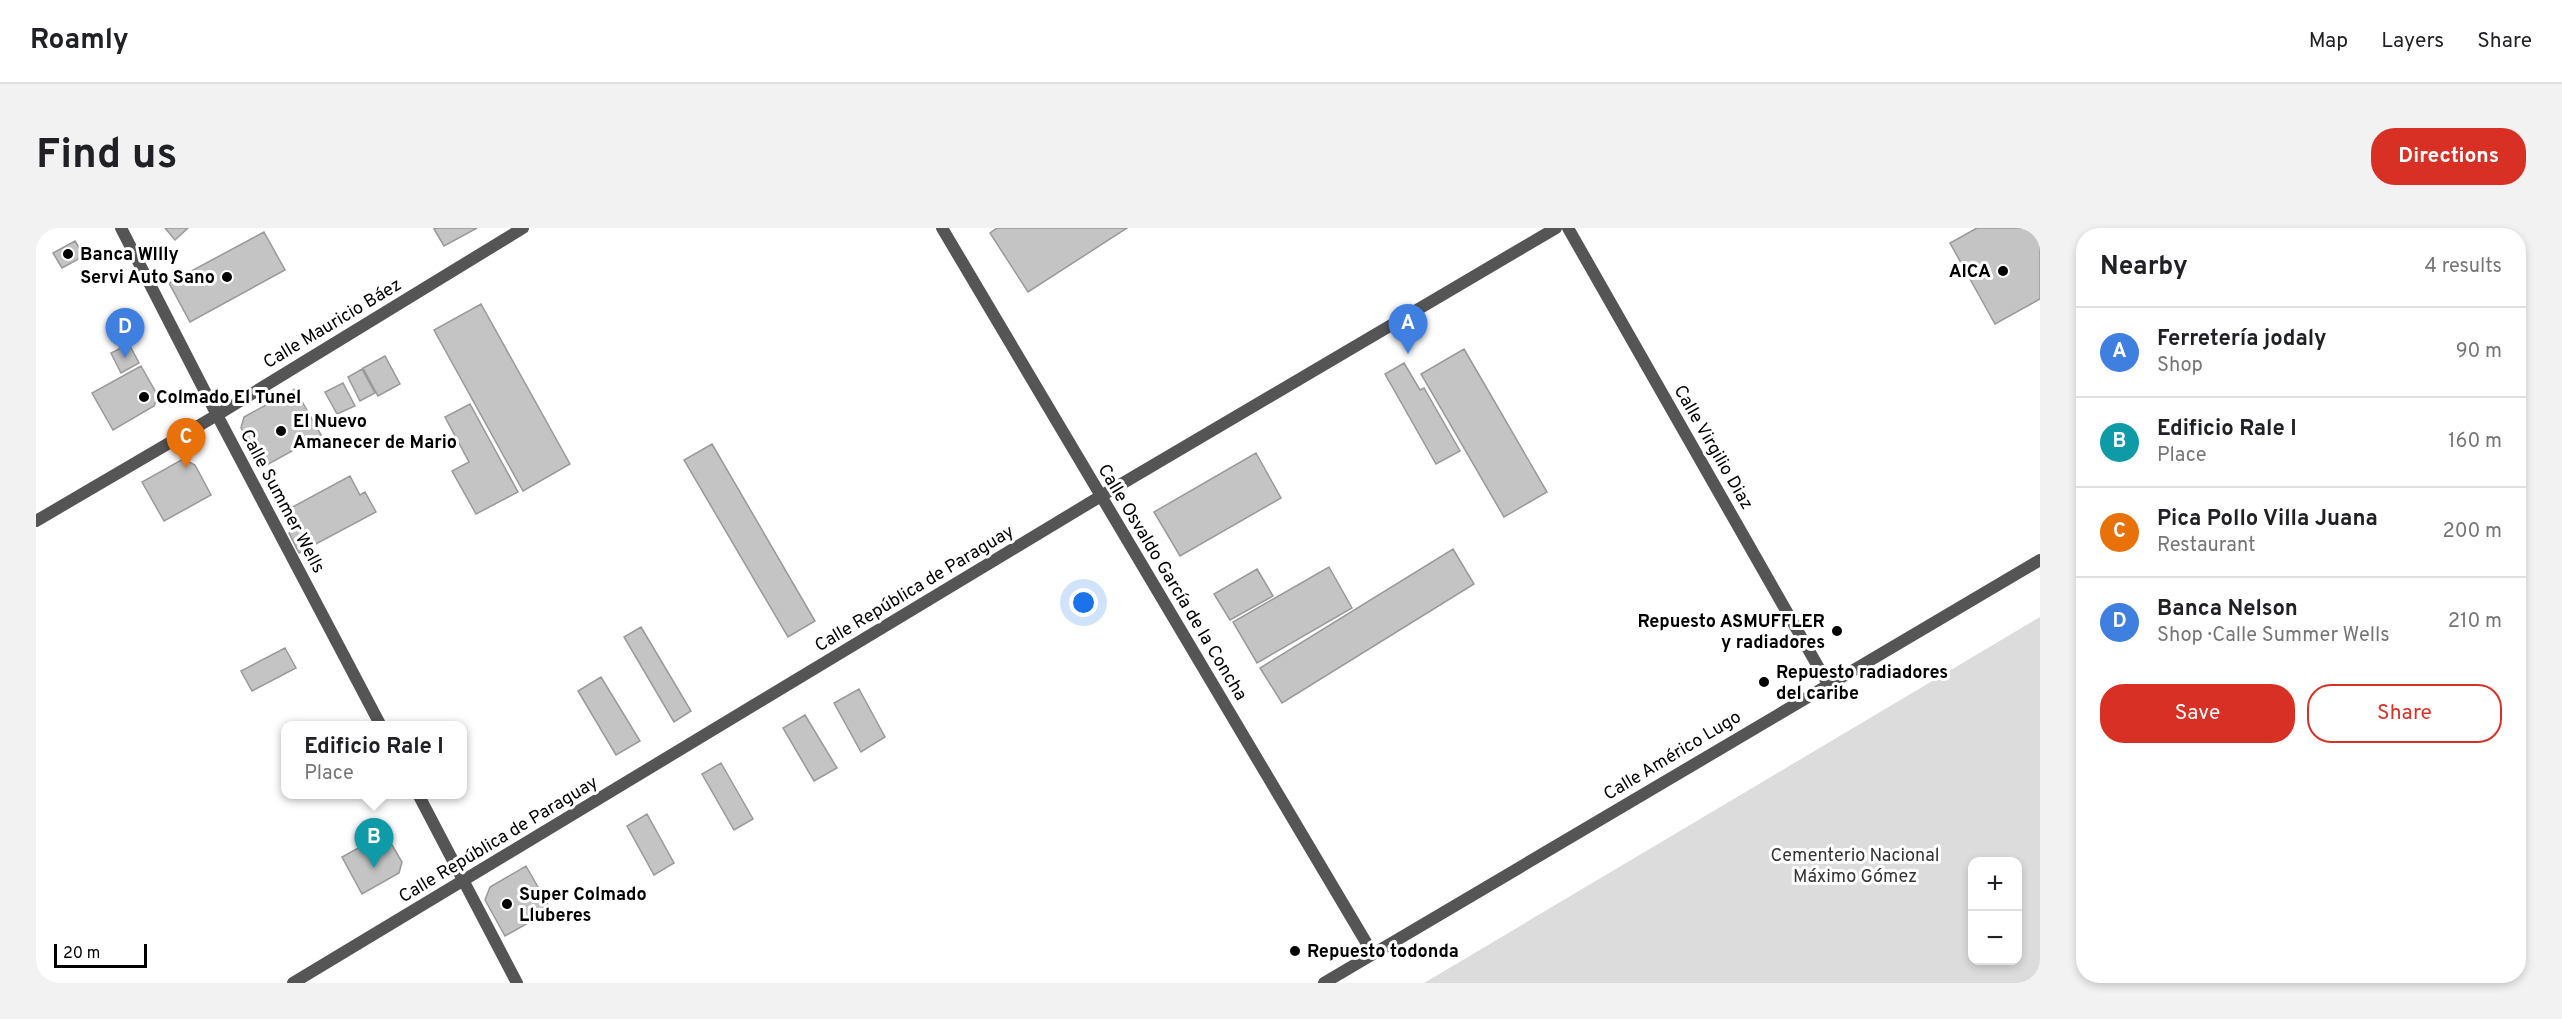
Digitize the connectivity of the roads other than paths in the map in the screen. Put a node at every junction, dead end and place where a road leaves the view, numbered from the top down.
1 (121, 228) edge
2 (523, 228) edge
3 (942, 228) edge
4 (1556, 228) edge
5 (1568, 228) edge
6 (216, 415) junction
7 (1101, 496) junction
8 (36, 521) edge
9 (2040, 560) edge
10 (1828, 684) junction
11 (378, 721) edge
12 (420, 799) edge
13 (464, 881) junction
14 (1373, 954) junction
15 (293, 983) edge
16 (517, 983) edge
17 (1324, 983) edge

1 - 6 street, Calle Summer Wells
2 - 6 street, Calle Mauricio Báez
3 - 7 street, Calle Osvaldo García de la Concha
4 - 7 street, Calle República de Paraguay
5 - 10 street, Calle Virgilio Diaz
6 - 8 street, Calle Mauricio Báez
6 - 11 street, Calle Summer Wells
7 - 13 street, Calle República de Paraguay
7 - 14 street, Calle Osvaldo García de la Concha
9 - 10 street, Calle Américo Lugo
10 - 14 street, Calle Américo Lugo
12 - 13 street
13 - 15 street, Calle República de Paraguay
13 - 16 street
14 - 17 street, Calle Américo Lugo

